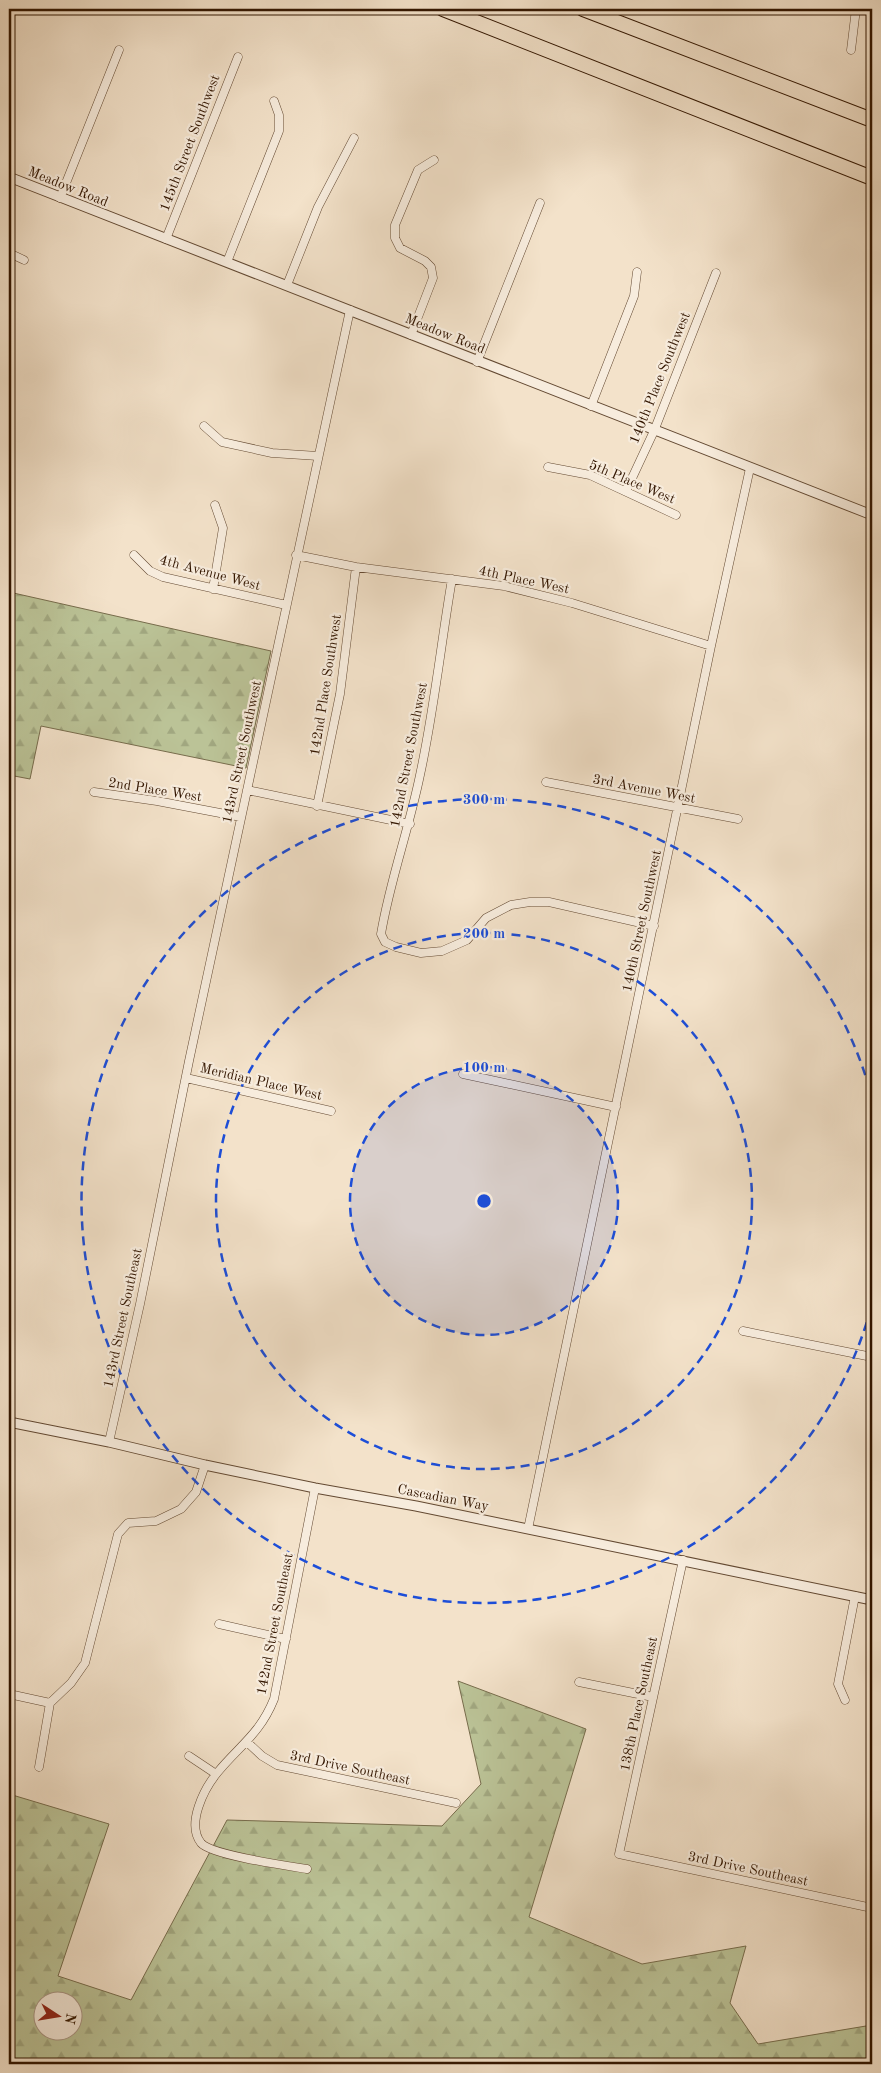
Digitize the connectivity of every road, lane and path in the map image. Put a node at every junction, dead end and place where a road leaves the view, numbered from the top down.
1 (442, 9) edge
2 (583, 9) edge
3 (856, 9) edge
4 (119, 50) dead end
5 (851, 50) dead end
6 (238, 56) dead end
7 (274, 101) dead end
8 (872, 120) edge
9 (354, 138) dead end
10 (434, 160) dead end
11 (9, 177) edge
12 (872, 178) edge
13 (60, 198) junction
14 (540, 203) dead end
15 (166, 239) junction
16 (9, 253) edge
17 (24, 260) dead end
18 (227, 262) junction
19 (637, 272) dead end
20 (716, 273) dead end
21 (286, 285) junction
22 (350, 310) junction
23 (411, 335) junction
24 (477, 362) junction
25 (591, 406) junction
26 (204, 426) dead end
27 (654, 431) junction
28 (318, 456) junction
29 (548, 467) dead end
30 (750, 468) junction
31 (626, 491) junction
32 (215, 505) dead end
33 (676, 515) dead end
34 (872, 515) edge
35 (134, 555) dead end
36 (296, 555) junction
37 (356, 567) junction
38 (452, 579) junction
39 (213, 590) junction
40 (286, 605) junction
41 (711, 646) junction
42 (546, 782) dead end
43 (247, 790) junction
44 (94, 792) dead end
45 (317, 806) junction
46 (677, 809) junction
47 (241, 817) junction
48 (738, 819) dead end
49 (410, 824) junction
50 (654, 926) junction
51 (463, 1074) dead end
52 (186, 1078) junction
53 (616, 1107) junction
54 (331, 1111) dead end
55 (162, 1200) joint
56 (743, 1331) dead end
57 (872, 1357) edge
58 (10, 1423) edge
59 (9, 1433) edge
60 (109, 1442) junction
61 (205, 1465) junction
62 (315, 1488) junction
63 (528, 1529) junction
64 (683, 1560) junction
65 (855, 1596) junction
66 (872, 1600) edge
67 (218, 1624) dead end
68 (286, 1639) junction
69 (579, 1682) dead end
70 (9, 1694) edge
71 (653, 1697) junction
72 (845, 1700) dead end
73 (50, 1703) junction
74 (247, 1742) junction
75 (189, 1756) dead end
76 (39, 1767) dead end
77 (216, 1774) junction
78 (456, 1802) dead end
79 (619, 1854) joint
80 (307, 1869) dead end
81 (872, 1908) edge

1 - 12 highway
2 - 8 highway
3 - 5 street
4 - 13 street
6 - 15 street, 145th Street Southwest
7 - 18 street
9 - 21 street
10 - 23 street
11 - 13 street, Meadow Road
13 - 15 street, Meadow Road
14 - 24 street
15 - 18 street, Meadow Road
16 - 17 street
18 - 21 street, Meadow Road
19 - 25 street
20 - 27 street, 140th Place Southwest
21 - 22 street, Meadow Road
22 - 23 street, Meadow Road
22 - 28 street, 143rd Street Southwest
23 - 24 street, Meadow Road
24 - 25 street, Meadow Road
25 - 27 street, Meadow Road
26 - 28 street
27 - 30 street, Meadow Road
27 - 31 street, 140th Place Southwest
28 - 36 street, 143rd Street Southwest
29 - 31 street, 5th Place West
30 - 34 street, Meadow Road
30 - 41 street, 140th Street Southwest
31 - 33 street, 5th Place West
32 - 39 street
35 - 39 street, 4th Avenue West
36 - 37 street, 4th Place West
36 - 40 street, 143rd Street Southwest
37 - 38 street, 4th Place West
37 - 45 street, 142nd Place Southwest
38 - 41 street, 4th Place West
38 - 49 street, 142nd Street Southwest
39 - 40 street, 4th Avenue West
40 - 43 street, 143rd Street Southwest
41 - 46 street, 140th Street Southwest
42 - 46 street, 3rd Avenue West
43 - 45 street
43 - 47 street, 143rd Street Southwest
44 - 47 street, 2nd Place West
45 - 49 street
46 - 48 street, 3rd Avenue West
46 - 50 street, 140th Street Southwest
47 - 52 street, 143rd Street Southwest
49 - 50 street, 142nd Street Southwest
50 - 53 street, 140th Street Southwest
51 - 53 street
52 - 54 street, Meridian Place West
52 - 55 street, 143rd Street Southwest
53 - 63 street, 140th Street Southwest
55 - 60 street, 143rd Street Southeast
56 - 57 street
58 - 59 street
58 - 60 street, Cascadian Way
60 - 61 street, Cascadian Way
61 - 62 street, Cascadian Way
61 - 73 street
62 - 63 street, Cascadian Way
62 - 68 street, 142nd Street Southeast
63 - 64 street, Cascadian Way
64 - 65 street, Cascadian Way
64 - 71 street, 138th Place Southeast
65 - 66 street, Cascadian Way
65 - 72 street
67 - 68 street
68 - 74 street, 142nd Street Southeast
69 - 71 street
70 - 73 street
71 - 79 street, 138th Place Southeast
73 - 76 street
74 - 77 street, 142nd Street Southeast
74 - 78 street, 3rd Drive Southeast
75 - 77 street
77 - 80 street, 142nd Street Southeast
79 - 81 street, 3rd Drive Southeast

